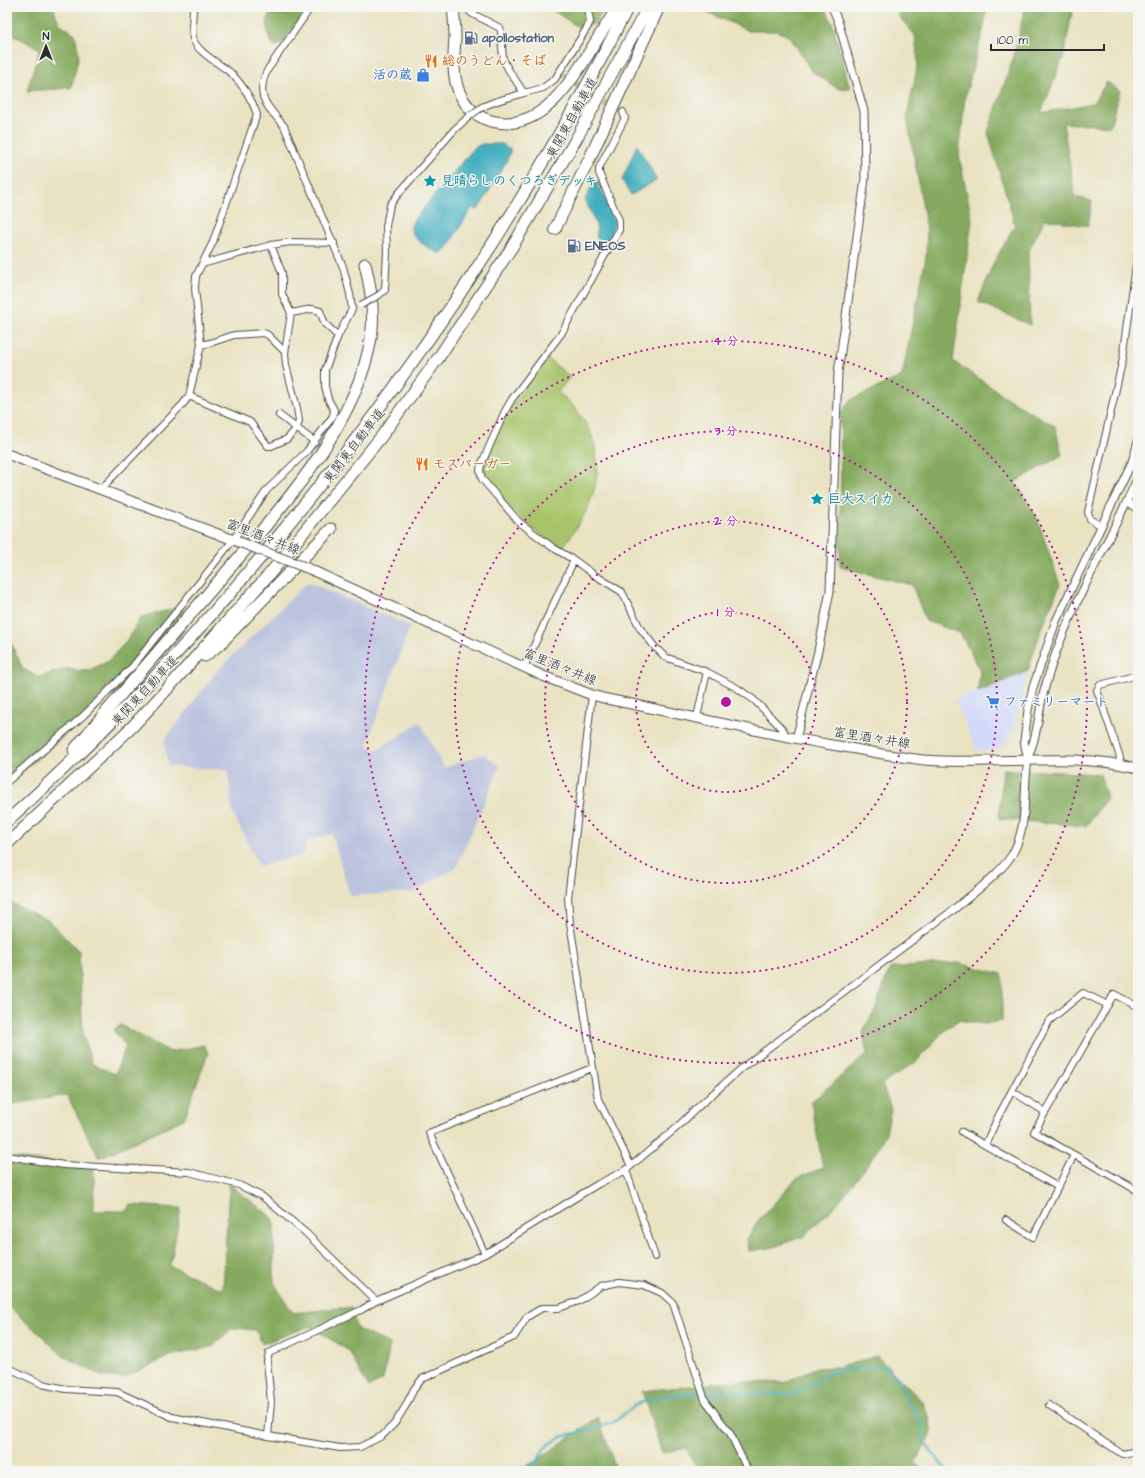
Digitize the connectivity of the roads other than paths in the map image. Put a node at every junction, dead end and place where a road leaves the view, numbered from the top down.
1 (193, 7) edge
2 (312, 7) edge
3 (453, 7) edge
4 (467, 7) edge
5 (588, 7) edge
6 (618, 7) edge
7 (628, 7) edge
8 (648, 7) edge
9 (659, 7) edge
10 (832, 7) edge
11 (524, 93) junction
12 (623, 112) dead end
13 (271, 113) junction
14 (257, 114) junction
15 (555, 229) dead end
16 (334, 243) junction
17 (271, 245) junction
18 (1138, 251) edge
19 (202, 264) junction
20 (365, 264) dead end
21 (352, 309) junction
22 (291, 313) junction
23 (338, 336) junction
24 (201, 345) junction
25 (285, 352) junction
26 (189, 396) junction
27 (279, 415) dead end
28 (297, 428) junction
29 (315, 442) junction
30 (1138, 442) edge
31 (7, 454) edge
32 (1138, 477) edge
33 (101, 489) junction
34 (1127, 503) junction
35 (1138, 508) edge
36 (1101, 526) junction
37 (332, 529) dead end
38 (236, 541) junction
39 (574, 560) junction
40 (524, 667) junction
41 (707, 672) junction
42 (1138, 675) edge
43 (170, 686) junction
44 (592, 695) junction
45 (697, 717) junction
46 (785, 737) junction
47 (796, 739) junction
48 (1028, 760) junction
49 (1118, 763) junction
50 (1138, 768) edge
51 (7, 782) edge
52 (39, 792) junction
53 (7, 821) edge
54 (7, 844) edge
55 (953, 910) joint
56 (1108, 1005) junction
57 (1138, 1007) edge
58 (592, 1068) junction
59 (1012, 1091) junction
60 (1046, 1112) junction
61 (962, 1132) dead end
62 (985, 1146) junction
63 (1074, 1155) junction
64 (7, 1156) edge
65 (628, 1168) junction
66 (1058, 1187) junction
67 (1138, 1191) edge
68 (1006, 1220) dead end
69 (485, 1254) junction
70 (655, 1257) dead end
71 (376, 1300) junction
72 (7, 1367) edge
73 (1050, 1405) dead end
74 (268, 1436) junction
75 (1138, 1451) edge
76 (748, 1471) edge

1 - 14 street
2 - 13 street
3 - 6 highway
4 - 11 street
5 - 11 street
7 - 52 highway, 東関東自動車道
8 - 43 highway, 東関東自動車道
9 - 15 highway
10 - 47 street
11 - 21 street, bridge
12 - 39 street
13 - 14 street
13 - 16 street
14 - 19 street
16 - 17 street
16 - 21 street
17 - 19 street
17 - 22 street
18 - 36 street
19 - 24 street
20 - 52 highway
21 - 23 street
22 - 23 street
22 - 25 street
23 - 29 street
24 - 25 street
24 - 26 street
25 - 28 street
26 - 28 street
26 - 33 street
27 - 28 street
28 - 29 street
29 - 38 street
30 - 36 street
31 - 33 main road, 富里酒々井線
32 - 34 street
33 - 38 main road, 富里酒々井線
34 - 35 street
34 - 48 street
36 - 48 street
37 - 43 highway
38 - 40 main road, 富里酒々井線, bridge
38 - 51 street
39 - 40 street
39 - 41 street
40 - 44 main road, 富里酒々井線
41 - 45 street
41 - 46 street
42 - 49 street
43 - 54 highway, 東関東自動車道
44 - 45 main road, 富里酒々井線
44 - 58 street
45 - 46 main road, 富里酒々井線
46 - 47 main road, 富里酒々井線
47 - 48 main road, 富里酒々井線
48 - 49 main road, 富里酒々井線
48 - 55 street
49 - 50 main road, 富里酒々井線
52 - 53 highway, 東関東自動車道
55 - 65 street
56 - 57 street
56 - 59 street
56 - 60 street
58 - 65 street
58 - 69 street
59 - 60 street
59 - 62 street
60 - 63 street
61 - 62 street
62 - 66 street
63 - 66 street
63 - 67 street
64 - 71 street
65 - 69 street
65 - 70 street
66 - 68 street
69 - 71 street
71 - 74 street
72 - 74 street
73 - 75 street
74 - 76 street

